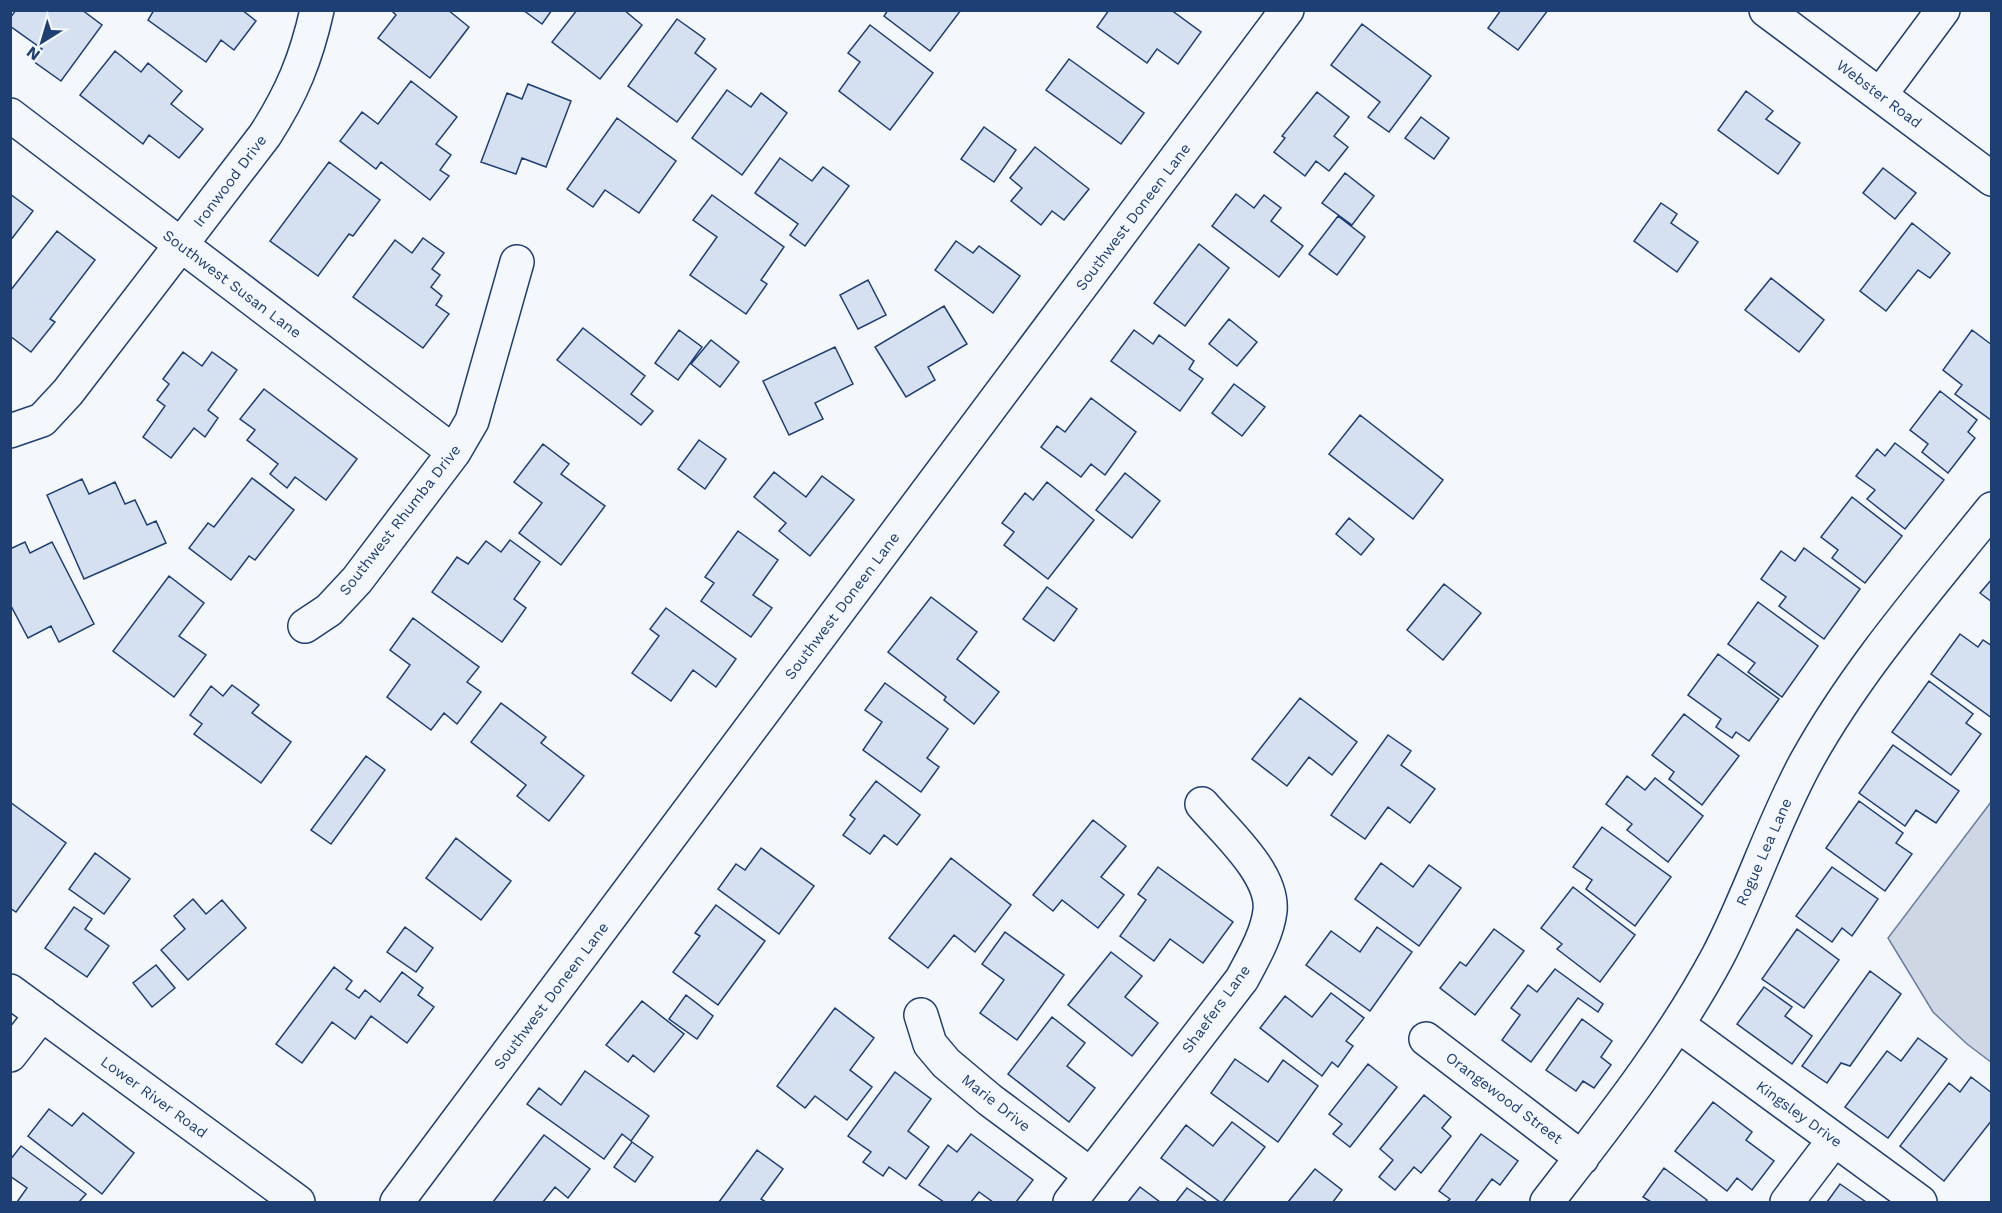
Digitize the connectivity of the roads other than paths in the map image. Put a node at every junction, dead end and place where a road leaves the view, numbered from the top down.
1 (317, 10) edge
2 (1287, 10) edge
3 (1766, 10) edge
4 (1943, 10) edge
5 (1880, 95) junction
6 (10, 115) edge
7 (1992, 179) edge
8 (182, 245) junction
9 (517, 262) dead end
10 (10, 431) edge
11 (454, 452) junction
12 (1992, 509) edge
13 (304, 626) dead end
14 (1202, 804) dead end
15 (10, 991) edge
16 (42, 1014) junction
17 (921, 1015) dead end
18 (1678, 1025) junction
19 (1426, 1039) dead end
20 (10, 1054) edge
21 (1834, 1140) junction
22 (1581, 1158) junction
23 (1091, 1175) junction
24 (298, 1203) edge
25 (397, 1203) edge
26 (1070, 1203) edge
27 (1547, 1203) edge
28 (1787, 1203) edge
29 (1920, 1203) edge

1 - 8 street, Ironwood Drive
2 - 25 street, Southwest Doneen Lane
3 - 5 street, Webster Road
4 - 5 street
5 - 7 street, Webster Road
6 - 8 street, Southwest Susan Lane
8 - 10 street, Ironwood Drive
8 - 11 street, Southwest Susan Lane
9 - 11 street, Southwest Rhumba Drive
11 - 13 street, Southwest Rhumba Drive
12 - 18 street, Rogue Lea Lane
14 - 23 street, Shaefers Lane
15 - 16 street, Lower River Road
16 - 20 street
16 - 24 street, Lower River Road
17 - 23 street, Marie Drive
18 - 21 street, Kingsley Drive
18 - 22 street, Rogue Lea Lane
19 - 22 street, Orangewood Street
21 - 28 street
21 - 29 street, Kingsley Drive
22 - 27 street, Rogue Lea Lane
23 - 26 street, Shaefers Lane

